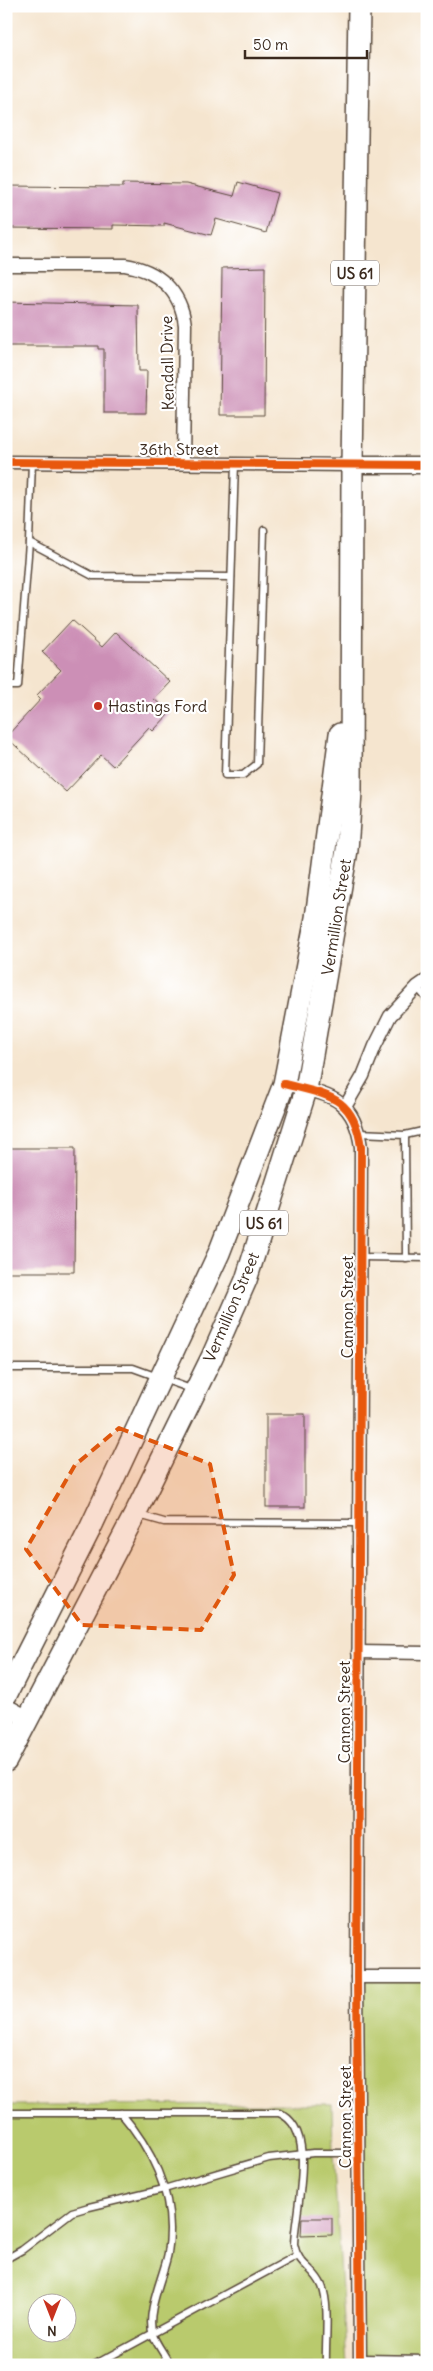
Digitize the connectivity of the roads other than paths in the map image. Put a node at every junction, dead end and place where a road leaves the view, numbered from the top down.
1 (359, 6) edge
2 (6, 265) edge
3 (6, 462) edge
4 (32, 462) junction
5 (183, 462) junction
6 (235, 463) junction
7 (352, 465) junction
8 (427, 465) edge
9 (264, 530) dead end
10 (29, 542) junction
11 (231, 578) junction
12 (351, 636) junction
13 (6, 686) edge
14 (422, 983) edge
15 (427, 999) edge
16 (284, 1084) junction
17 (306, 1090) junction
18 (345, 1107) junction
19 (427, 1130) edge
20 (359, 1133) junction
21 (405, 1135) junction
22 (361, 1257) junction
23 (406, 1258) junction
24 (427, 1258) edge
25 (6, 1368) edge
26 (161, 1377) junction
27 (194, 1390) junction
28 (134, 1514) junction
29 (359, 1523) junction
30 (358, 1652) junction
31 (427, 1653) edge
32 (6, 1695) edge
33 (6, 1708) edge
34 (28, 1719) junction
35 (6, 1761) edge
36 (358, 1977) junction
37 (427, 1977) edge
38 (6, 2113) edge
39 (121, 2113) junction
40 (359, 2153) junction
41 (303, 2154) junction
42 (164, 2189) junction
43 (296, 2256) junction
44 (6, 2259) edge
45 (153, 2333) junction
46 (427, 2362) edge
47 (360, 2363) edge
48 (94, 2365) edge
49 (170, 2365) edge
50 (326, 2365) edge

1 - 7 highway, US 61
2 - 5 street, Kendall Drive
3 - 4 street, 36th Street
4 - 5 street, 36th Street
4 - 10 lane
5 - 6 street, 36th Street
6 - 7 street, 36th Street
6 - 11 lane
7 - 8 street
7 - 12 highway, Vermillion Street / US 61
9 - 11 lane
10 - 11 lane
10 - 13 lane
12 - 16 highway, Vermillion Street / US 61
12 - 17 highway, Vermillion Street / US 61
14 - 15 lane
14 - 18 street
16 - 17 street
16 - 26 highway, Vermillion Street / US 61
17 - 18 street
17 - 27 highway, Vermillion Street / US 61
18 - 20 street, Cannon Street
19 - 21 lane
20 - 21 lane
20 - 22 street, Cannon Street
21 - 23 lane
22 - 23 lane
22 - 29 street, Cannon Street
23 - 24 lane
25 - 26 lane
26 - 27 lane
26 - 32 highway, Vermillion Street / US 61
27 - 28 highway, Vermillion Street / US 61
28 - 29 lane
28 - 34 highway, Vermillion Street / US 61
29 - 30 street, Cannon Street
30 - 31 street
30 - 36 street, Cannon Street
33 - 34 street
34 - 35 highway, Vermillion Street / US 61
36 - 37 street
36 - 40 street, Cannon Street
38 - 39 lane
39 - 41 lane
39 - 42 lane
40 - 41 lane
40 - 47 street, Cannon Street
41 - 42 lane
41 - 43 lane
42 - 44 lane
42 - 45 lane
43 - 45 lane
43 - 50 lane
45 - 48 lane
45 - 49 lane
46 - 47 street

